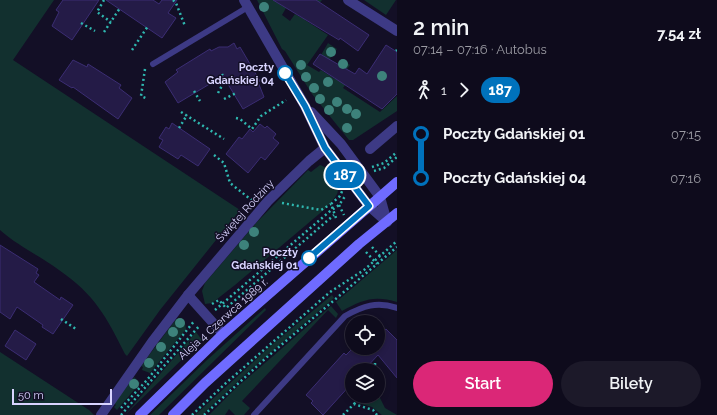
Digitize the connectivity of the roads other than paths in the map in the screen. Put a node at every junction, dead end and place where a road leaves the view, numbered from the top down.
1 (348, 0) edge
2 (246, 3) edge
3 (397, 31) edge
4 (153, 64) dead end
5 (305, 106) junction
6 (397, 126) edge
7 (325, 148) junction
8 (370, 149) dead end
9 (397, 182) edge
10 (380, 196) junction
11 (369, 206) junction
12 (397, 213) edge
13 (387, 222) junction
14 (188, 295) junction
15 (397, 308) edge
16 (223, 334) junction
17 (101, 415) edge
18 (140, 415) edge
19 (173, 415) edge
20 (254, 415) edge

1 - 3 street
2 - 4 lane
2 - 5 street
5 - 7 street
5 - 10 street
6 - 8 street
7 - 11 street
7 - 14 street, Świętej Rodziny
9 - 10 main road, Aleja 4 Czerwca 1989 r.
10 - 11 main road, Aleja 4 Czerwca 1989 r.
10 - 13 street
11 - 13 street
11 - 16 main road, Aleja 4 Czerwca 1989 r.
12 - 13 main road
13 - 19 main road
14 - 16 street
14 - 17 street, Świętej Rodziny
15 - 20 lane
16 - 18 main road, Aleja 4 Czerwca 1989 r.

